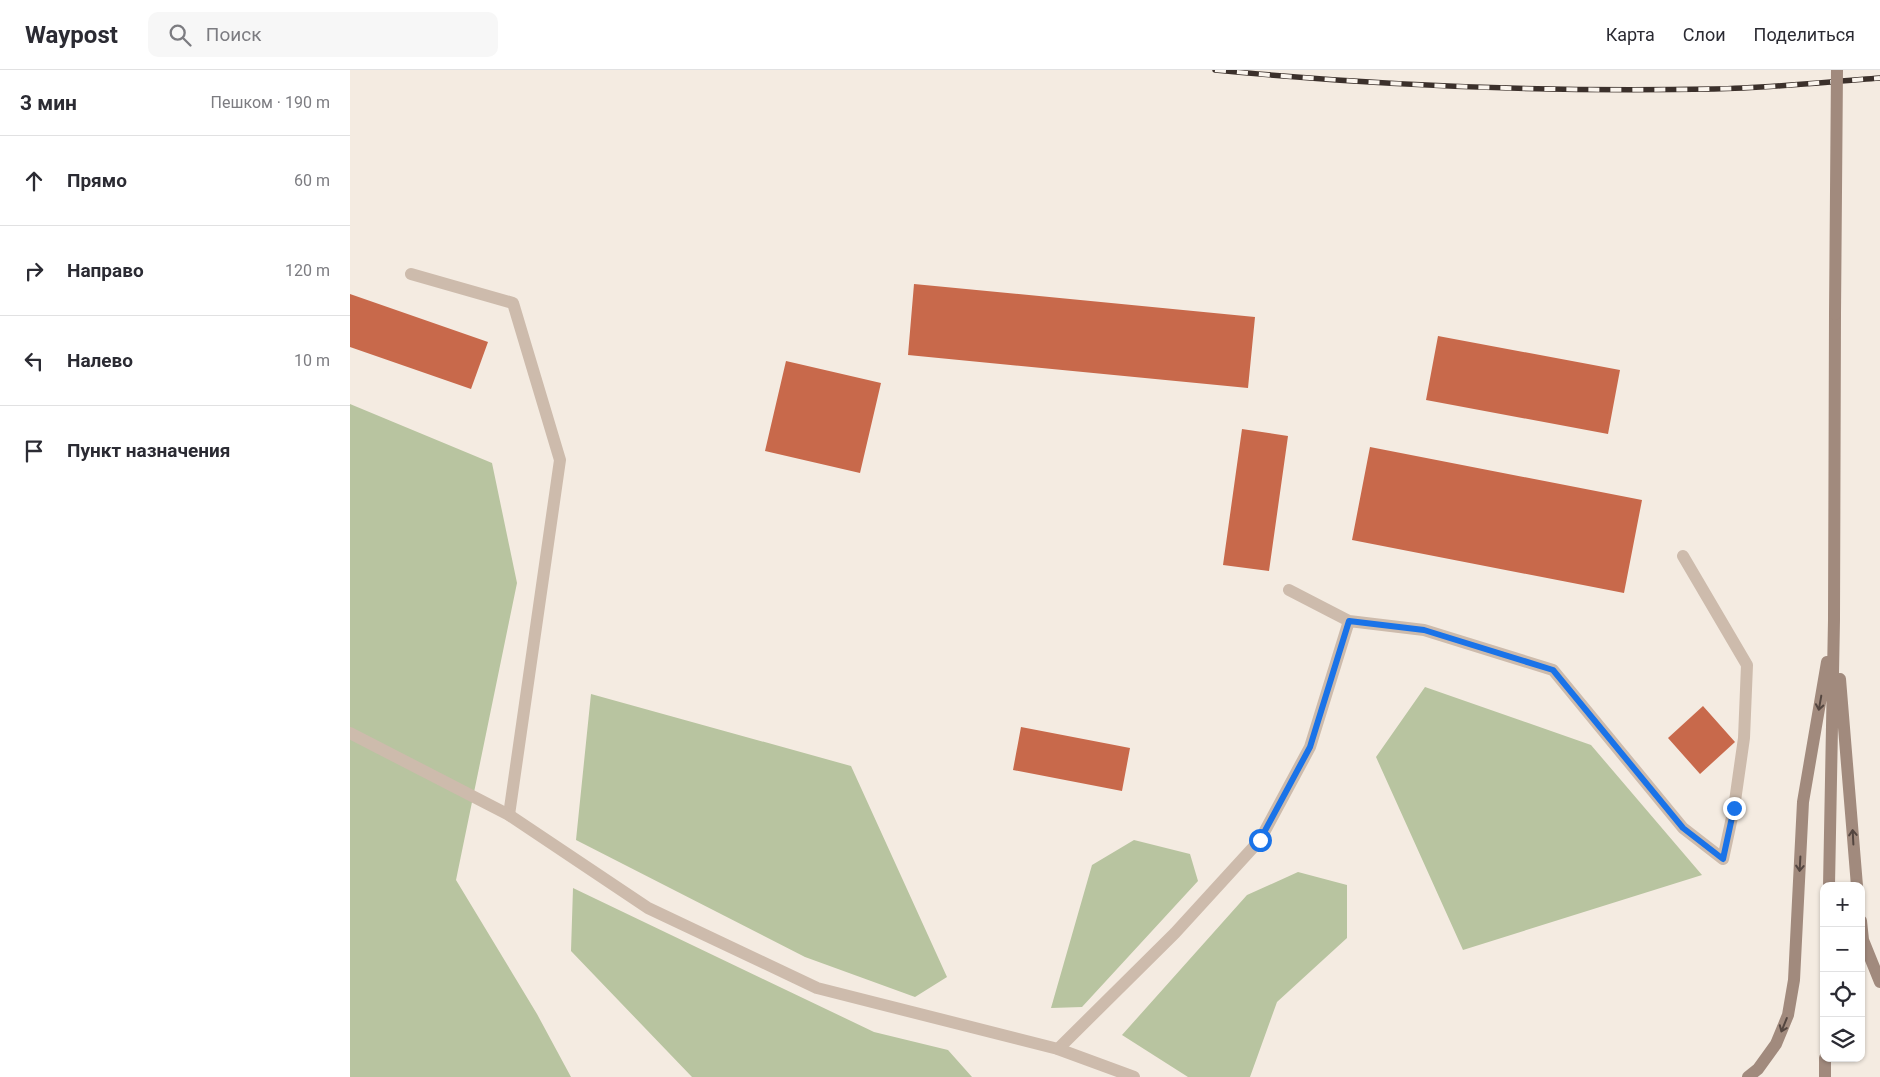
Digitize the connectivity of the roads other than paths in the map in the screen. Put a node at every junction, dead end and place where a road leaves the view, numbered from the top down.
1 (1837, 70) edge
2 (411, 274) dead end
3 (1683, 556) dead end
4 (1289, 590) dead end
5 (1834, 620) junction
6 (1349, 621) junction
7 (350, 734) edge
8 (509, 815) junction
9 (1829, 882) edge
10 (1858, 882) edge
11 (1862, 927) edge
12 (1880, 982) edge
13 (1058, 1049) junction
14 (1825, 1062) edge
15 (1134, 1077) edge
16 (1748, 1077) edge
17 (1825, 1077) edge

1 - 5 street, bridge
2 - 8 street
3 - 6 street
4 - 6 street
5 - 9 street
10 -> 5 street
5 -> 16 street
6 - 13 street
7 - 8 street
8 - 13 street
11 - 12 street
13 - 15 street
14 - 17 street

